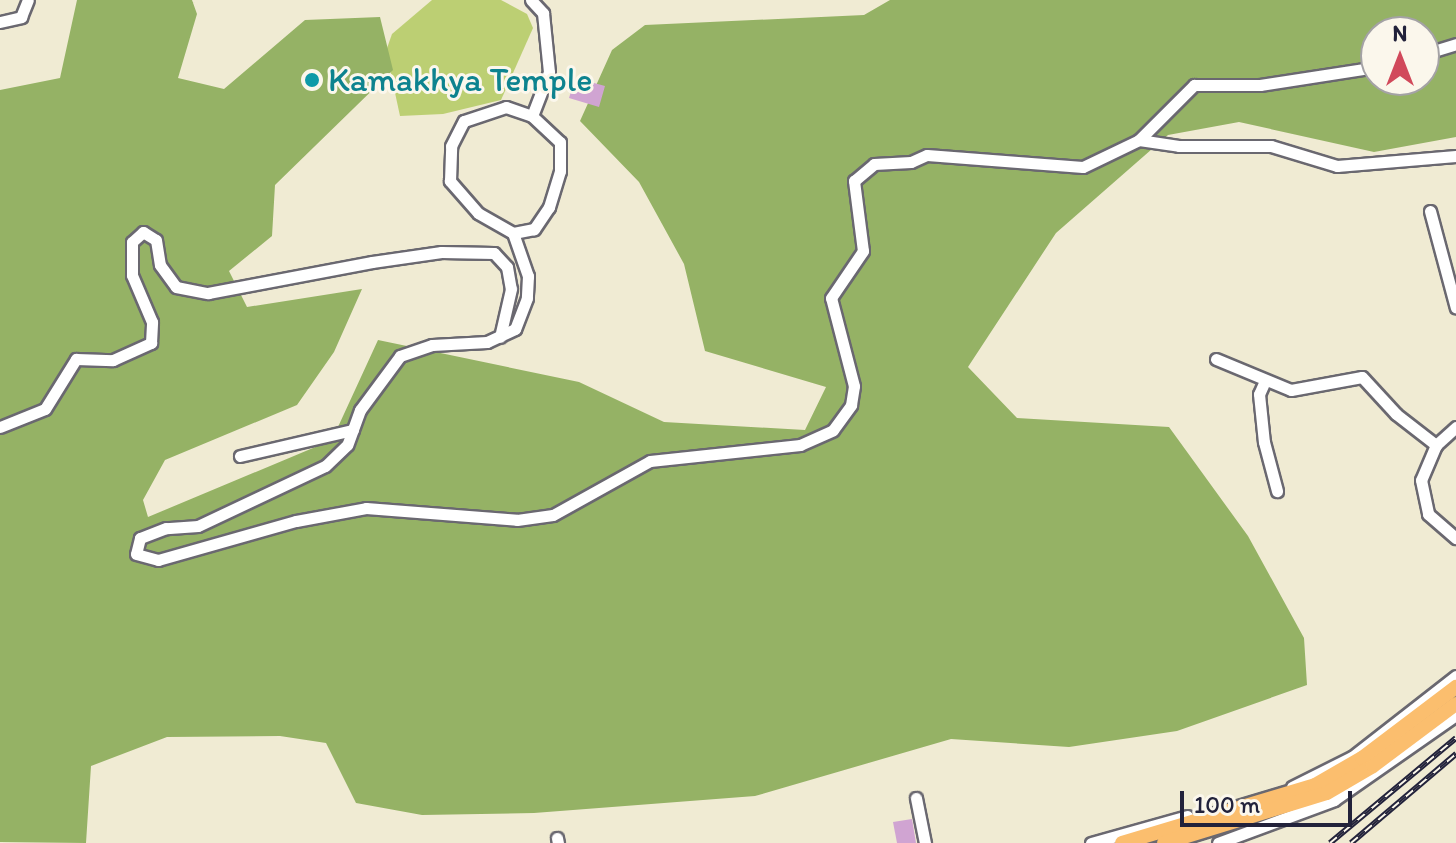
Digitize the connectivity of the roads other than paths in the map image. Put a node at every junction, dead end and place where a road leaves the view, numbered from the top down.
1 (28, 0) edge
2 (531, 0) edge
3 (0, 22) edge
4 (1360, 69) edge
5 (532, 116) junction
6 (1139, 140) junction
7 (1456, 156) edge
8 (1430, 211) dead end
9 (513, 233) junction
10 (1456, 308) edge
11 (500, 337) junction
12 (1216, 359) dead end
13 (1264, 383) junction
14 (0, 427) edge
15 (1456, 427) edge
16 (353, 430) junction
17 (1436, 445) junction
18 (240, 456) dead end
19 (1277, 491) dead end
20 (1456, 538) edge
21 (1456, 676) edge
22 (1456, 687) edge
23 (1456, 704) edge
24 (1456, 715) edge
25 (916, 798) dead end
26 (925, 843) edge
27 (1091, 843) edge
28 (1122, 843) edge
29 (1164, 843) edge
30 (1218, 843) edge

1 - 3 street
2 - 5 street
4 - 6 street
5 - 9 street
5 - 9 street
6 - 7 street
6 - 16 street
8 - 10 street
9 - 11 street
11 - 14 street
11 - 16 street
12 - 13 street
13 - 17 street
13 - 19 street
15 - 17 street
16 - 18 street
17 - 20 street
21 - 27 street
22 - 28 main road
23 - 29 main road
24 - 30 street
25 - 26 street

